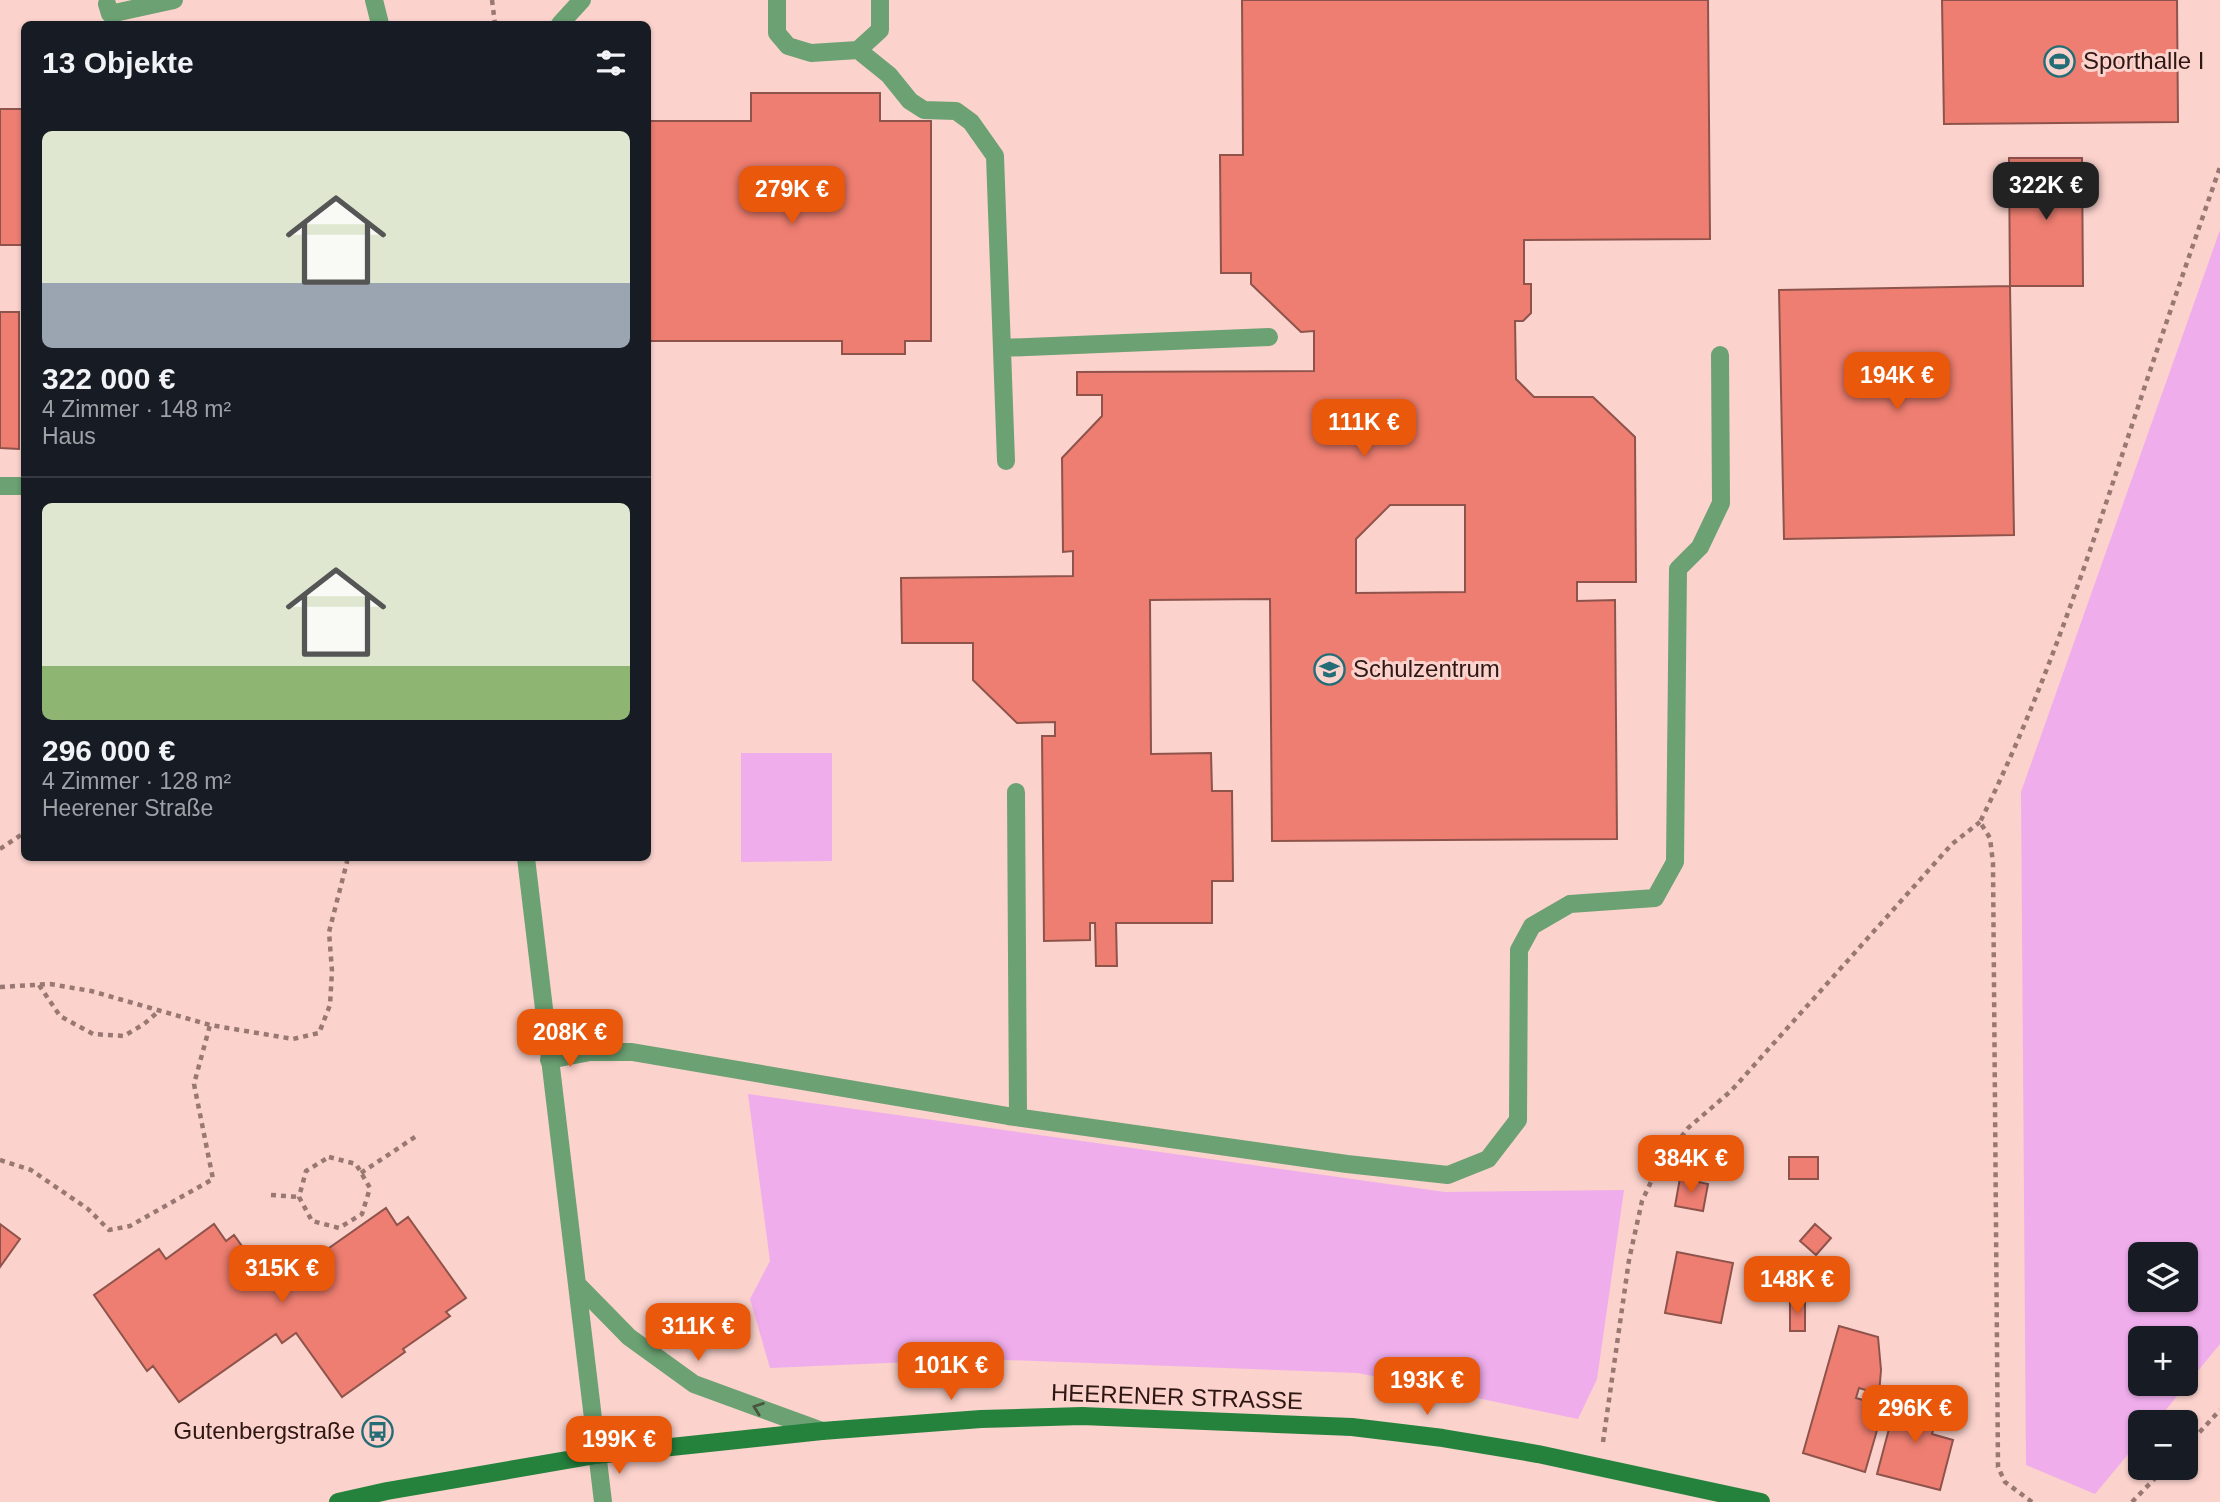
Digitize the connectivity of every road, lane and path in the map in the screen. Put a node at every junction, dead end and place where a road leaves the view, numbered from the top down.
1 (174, 0) edge
2 (374, 0) edge
3 (492, 0) edge
4 (582, 0) edge
5 (777, 0) edge
6 (880, 0) edge
7 (107, 4) dead end
8 (379, 21) edge
9 (495, 21) edge
10 (563, 21) edge
11 (858, 50) junction
12 (2220, 167) edge
13 (1269, 337) dead end
14 (1002, 348) junction
15 (1720, 355) dead end
16 (1006, 461) dead end
17 (0, 486) edge
18 (21, 486) edge
19 (1016, 792) dead end
20 (1980, 822) junction
21 (21, 835) edge
22 (0, 849) edge
23 (346, 861) edge
24 (526, 861) edge
25 (38, 985) junction
26 (0, 987) edge
27 (159, 1011) junction
28 (210, 1026) junction
29 (549, 1060) junction
30 (1018, 1117) junction
31 (418, 1135) dead end
32 (0, 1160) edge
33 (361, 1173) junction
34 (271, 1195) dead end
35 (299, 1197) junction
36 (578, 1285) junction
37 (2220, 1410) edge
38 (822, 1432) junction
39 (2198, 1434) edge
40 (596, 1455) junction
41 (1599, 1467) junction
42 (2153, 1480) edge
43 (340, 1502) edge
44 (603, 1502) edge
45 (1761, 1502) edge
46 (2032, 1502) edge
47 (2132, 1502) edge

1 - 7 street
2 - 8 street
3 - 9 path
4 - 10 street
5 - 11 street
6 - 11 street
11 - 14 street
12 - 20 path
13 - 14 street
14 - 16 street
15 - 30 street
17 - 18 street
19 - 30 street
20 - 41 path
20 - 46 path
21 - 22 path
23 - 28 path
24 - 29 street
25 - 26 path
25 - 27 path
25 - 27 path
27 - 28 path
28 - 32 path
29 - 30 street
29 - 36 street
31 - 33 path
33 - 35 path
33 - 35 path
34 - 35 path
38 -> 36 street
36 - 40 street
37 - 39 path
38 - 40 main road, HEERENER STRASSE
38 - 41 main road, HEERENER STRASSE
40 - 43 main road, HEERENER STRASSE
40 - 44 street
41 - 45 main road, HEERENER STRASSE
42 - 47 path

